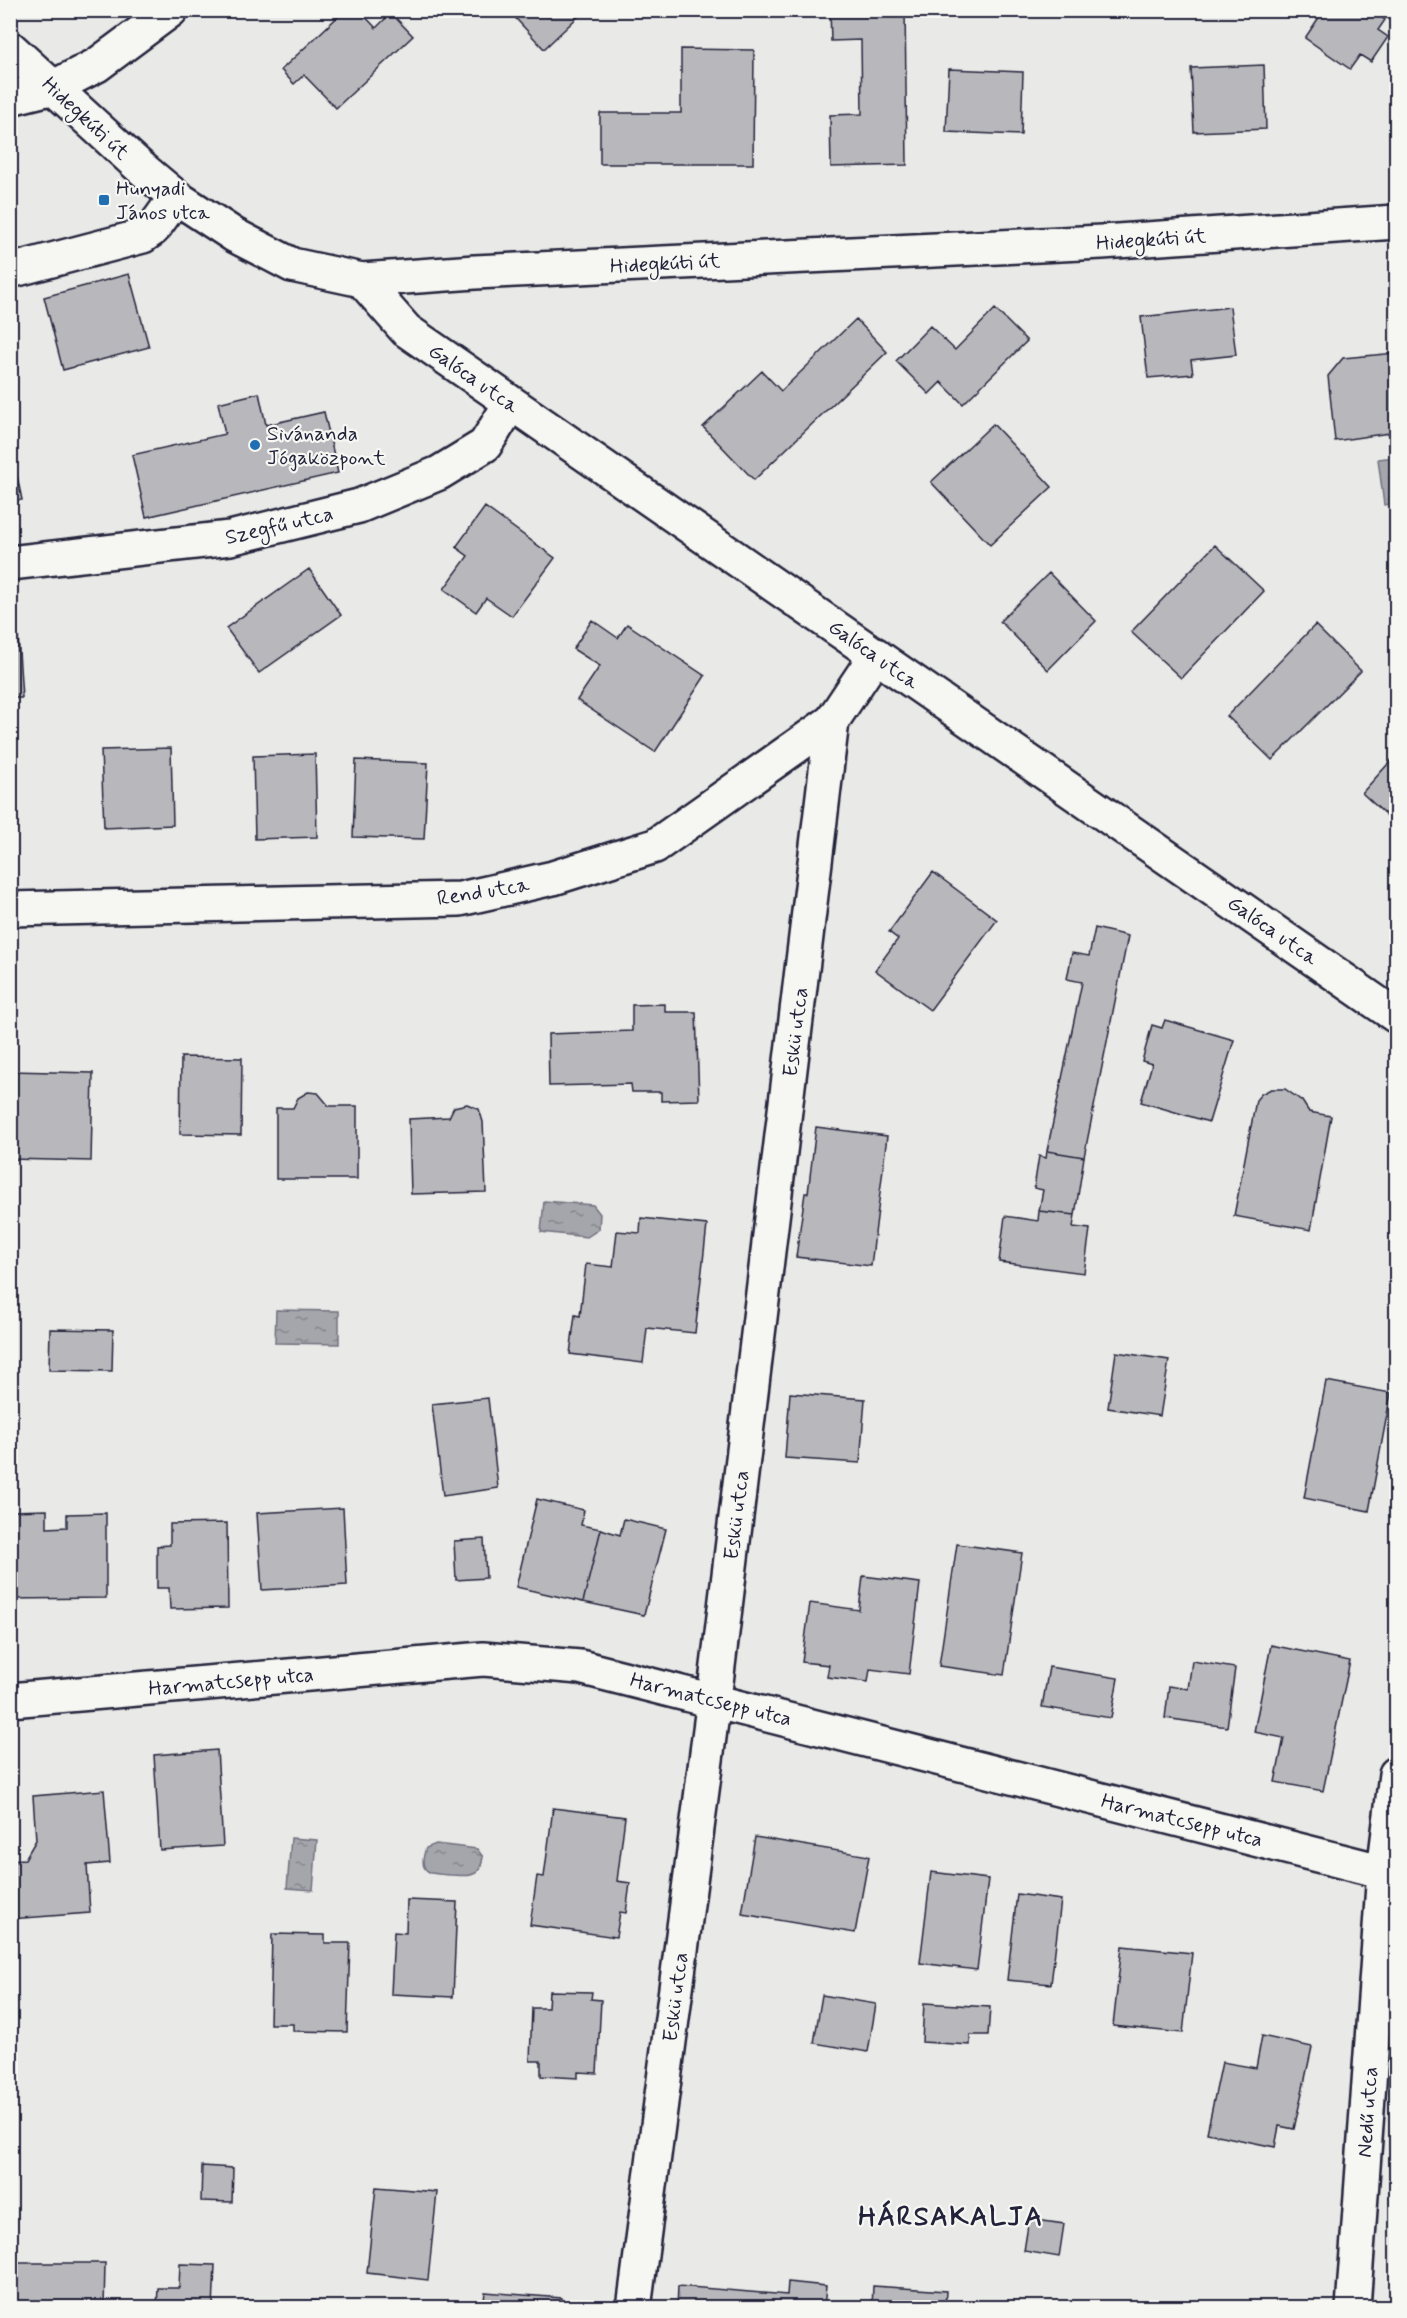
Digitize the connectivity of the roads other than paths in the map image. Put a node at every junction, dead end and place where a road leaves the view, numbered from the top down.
1 (171, 10) edge
2 (10, 48) edge
3 (54, 87) junction
4 (10, 98) edge
5 (176, 197) junction
6 (1396, 222) edge
7 (10, 271) edge
8 (362, 280) junction
9 (511, 403) junction
10 (10, 563) edge
11 (876, 655) junction
12 (832, 721) junction
13 (10, 909) edge
14 (1396, 1016) edge
15 (714, 1699) junction
16 (10, 1700) edge
17 (1396, 1774) edge
18 (1390, 1873) edge
19 (634, 2307) edge
20 (1353, 2307) edge

1 - 3 street
2 - 3 street, Hidegkúti út
3 - 4 street
3 - 5 street, Hidegkúti út
5 - 7 street
5 - 8 street, Hidegkúti út
6 - 8 street, Hidegkúti út
8 - 9 street, Galóca utca
9 - 10 street, Szegfű utca
9 - 11 street, Galóca utca
11 - 12 street, Rend utca
11 - 14 street, Galóca utca
12 - 13 street, Rend utca
12 - 15 street, Eskü utca
15 - 16 street, Harmatcsepp utca
15 - 18 street, Harmatcsepp utca
15 - 19 street, Eskü utca
17 - 18 street, Nedű utca
18 - 20 street, Nedű utca

